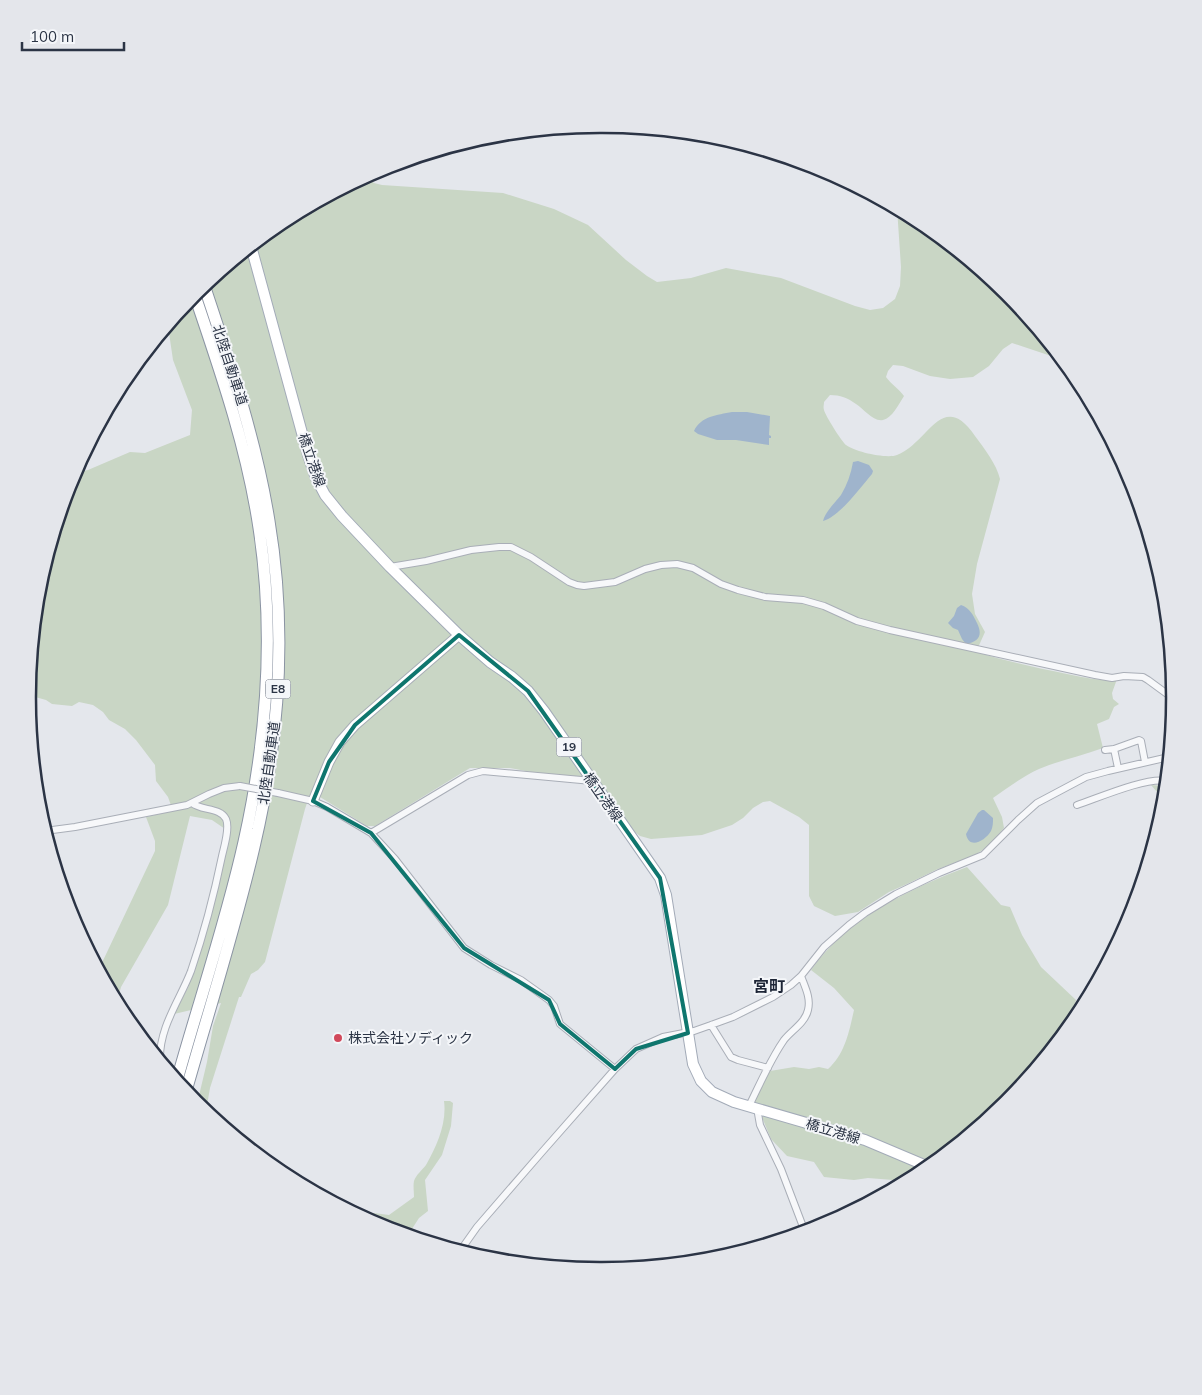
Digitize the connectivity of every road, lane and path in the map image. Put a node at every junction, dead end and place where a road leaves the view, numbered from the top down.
1 (253, 253) edge
2 (207, 294) edge
3 (197, 303) edge
4 (390, 567) junction
5 (459, 635) junction
6 (1166, 693) edge
7 (1114, 749) junction
8 (1105, 750) dead end
9 (1162, 759) edge
10 (1145, 762) junction
11 (1118, 768) junction
12 (592, 781) junction
13 (1159, 781) edge
14 (313, 801) junction
15 (192, 803) junction
16 (1077, 805) dead end
17 (52, 830) edge
18 (371, 833) junction
19 (801, 976) junction
20 (711, 1025) junction
21 (688, 1033) junction
22 (160, 1050) edge
23 (768, 1068) junction
24 (615, 1069) junction
25 (179, 1073) edge
26 (188, 1083) edge
27 (753, 1107) junction
28 (921, 1163) edge
29 (802, 1225) edge
30 (464, 1245) edge

1 - 4 main road, 橋立港線 / 19
2 - 26 highway, 北陸自動車道 / E8
3 - 25 highway, 北陸自動車道 / E8
4 - 5 main road, 橋立港線 / 19
4 - 6 street
5 - 12 main road, 橋立港線 / 19
5 - 14 street
7 - 8 street
7 - 10 street
7 - 11 street
9 - 10 street
10 - 11 street
11 - 19 street
12 - 18 street
12 - 21 main road, 橋立港線 / 19
13 - 16 street
14 - 15 street, bridge
14 - 18 street
15 - 17 street
15 - 22 street
18 - 24 street
19 - 20 street
19 - 23 street
20 - 21 street
20 - 23 street
21 - 24 street
21 - 27 main road, 橋立港線 / 19
23 - 27 street
24 - 30 street
27 - 28 main road, 橋立港線 / 19
27 - 29 street

